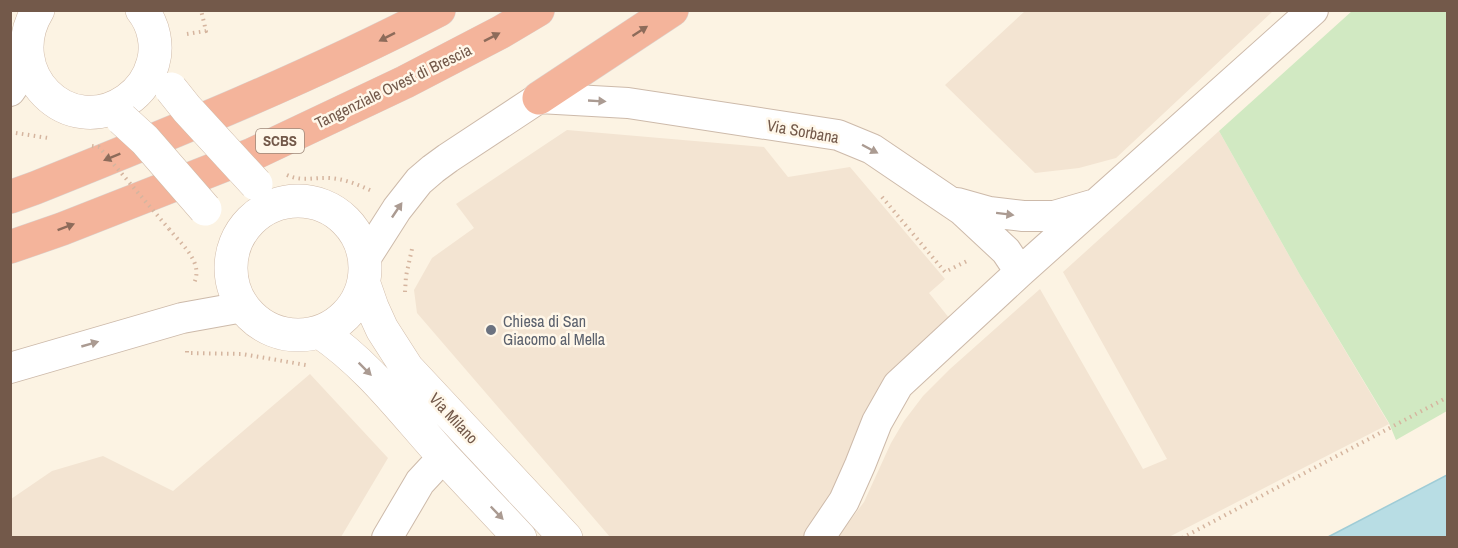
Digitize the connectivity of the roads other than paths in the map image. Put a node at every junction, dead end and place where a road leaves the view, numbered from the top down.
1 (38, 10) edge
2 (142, 10) edge
3 (440, 10) edge
4 (538, 10) edge
5 (672, 10) edge
6 (1313, 10) edge
7 (154, 60) junction
8 (19, 78) edge
9 (539, 98) junction
10 (114, 115) junction
11 (273, 186) junction
12 (10, 197) edge
13 (948, 201) junction
14 (1096, 204) junction
15 (10, 247) edge
16 (233, 251) junction
17 (1013, 261) junction
18 (365, 271) junction
19 (243, 307) junction
20 (320, 332) junction
21 (10, 368) edge
22 (445, 458) junction
23 (400, 531) edge
24 (520, 537) edge
25 (566, 537) edge
26 (819, 537) edge

1 - 8 main road
2 - 7 main road
3 -> 12 highway
15 -> 4 highway, Tangenziale Ovest di Brescia / SCBS
9 -> 5 highway
6 - 14 street
7 - 10 main road
7 - 11 main road, bridge
8 - 10 main road
9 -> 13 street, Via Sorbana
18 -> 9 street
10 - 16 main road, bridge
11 - 16 main road, Via Milano
11 - 18 main road, Via Milano
13 -> 14 street
13 - 17 street, Via Sorbana
14 - 17 street
16 - 19 main road, Via Milano
17 - 26 street
18 - 20 main road, Via Milano
18 - 25 main road, Via Milano
19 - 20 main road, Via Milano
21 -> 19 street
20 -> 22 main road, Via Milano
22 - 23 street, Via Milano
22 -> 24 main road, Via Milano

